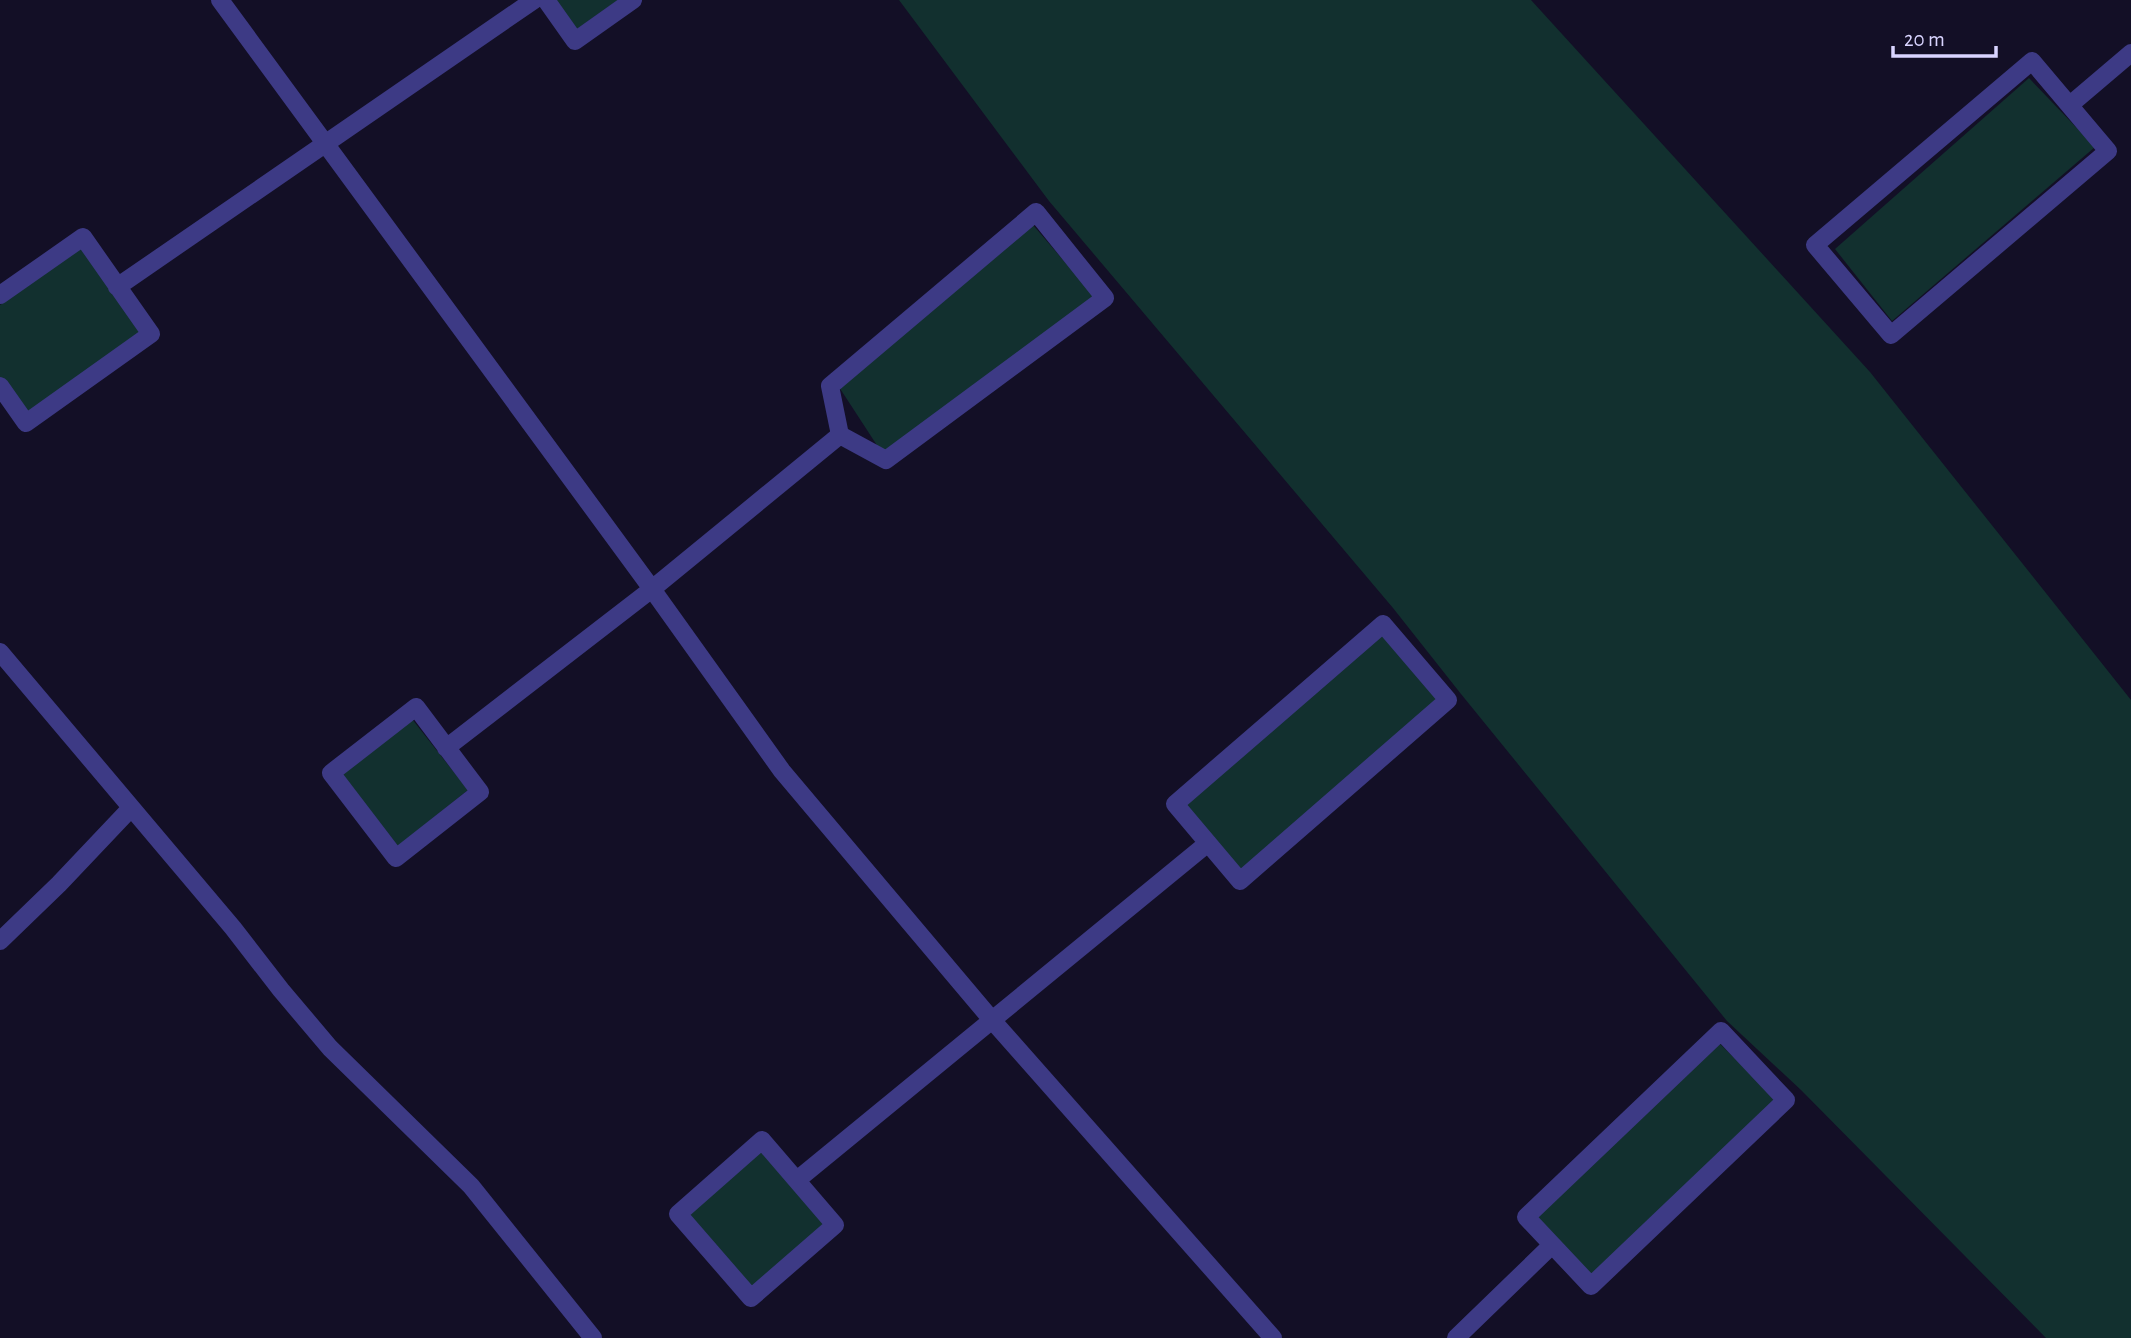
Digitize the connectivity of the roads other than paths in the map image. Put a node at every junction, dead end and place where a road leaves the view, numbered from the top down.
1 (220, 0) edge
2 (534, 0) edge
3 (546, 0) edge
4 (632, 0) edge
5 (2131, 53) edge
6 (2071, 104) junction
7 (325, 143) junction
8 (117, 287) junction
9 (0, 295) edge
10 (0, 386) edge
11 (840, 435) junction
12 (652, 589) junction
13 (0, 652) edge
14 (446, 747) junction
15 (131, 808) junction
16 (1208, 843) junction
17 (0, 941) edge
18 (992, 1020) junction
19 (797, 1180) junction
20 (1552, 1245) junction
21 (593, 1338) edge
22 (1273, 1338) edge
23 (1457, 1338) edge

1 - 7 street
2 - 7 street
3 - 4 street
5 - 6 street
6 - 6 street
7 - 8 street
7 - 12 street
8 - 9 street
8 - 10 street
11 - 11 street
11 - 12 street
12 - 14 street
12 - 18 street
13 - 15 street
14 - 14 street
15 - 17 street
15 - 21 street
16 - 16 street
16 - 18 street
18 - 19 street
18 - 22 street
19 - 19 street
20 - 20 street
20 - 23 street

